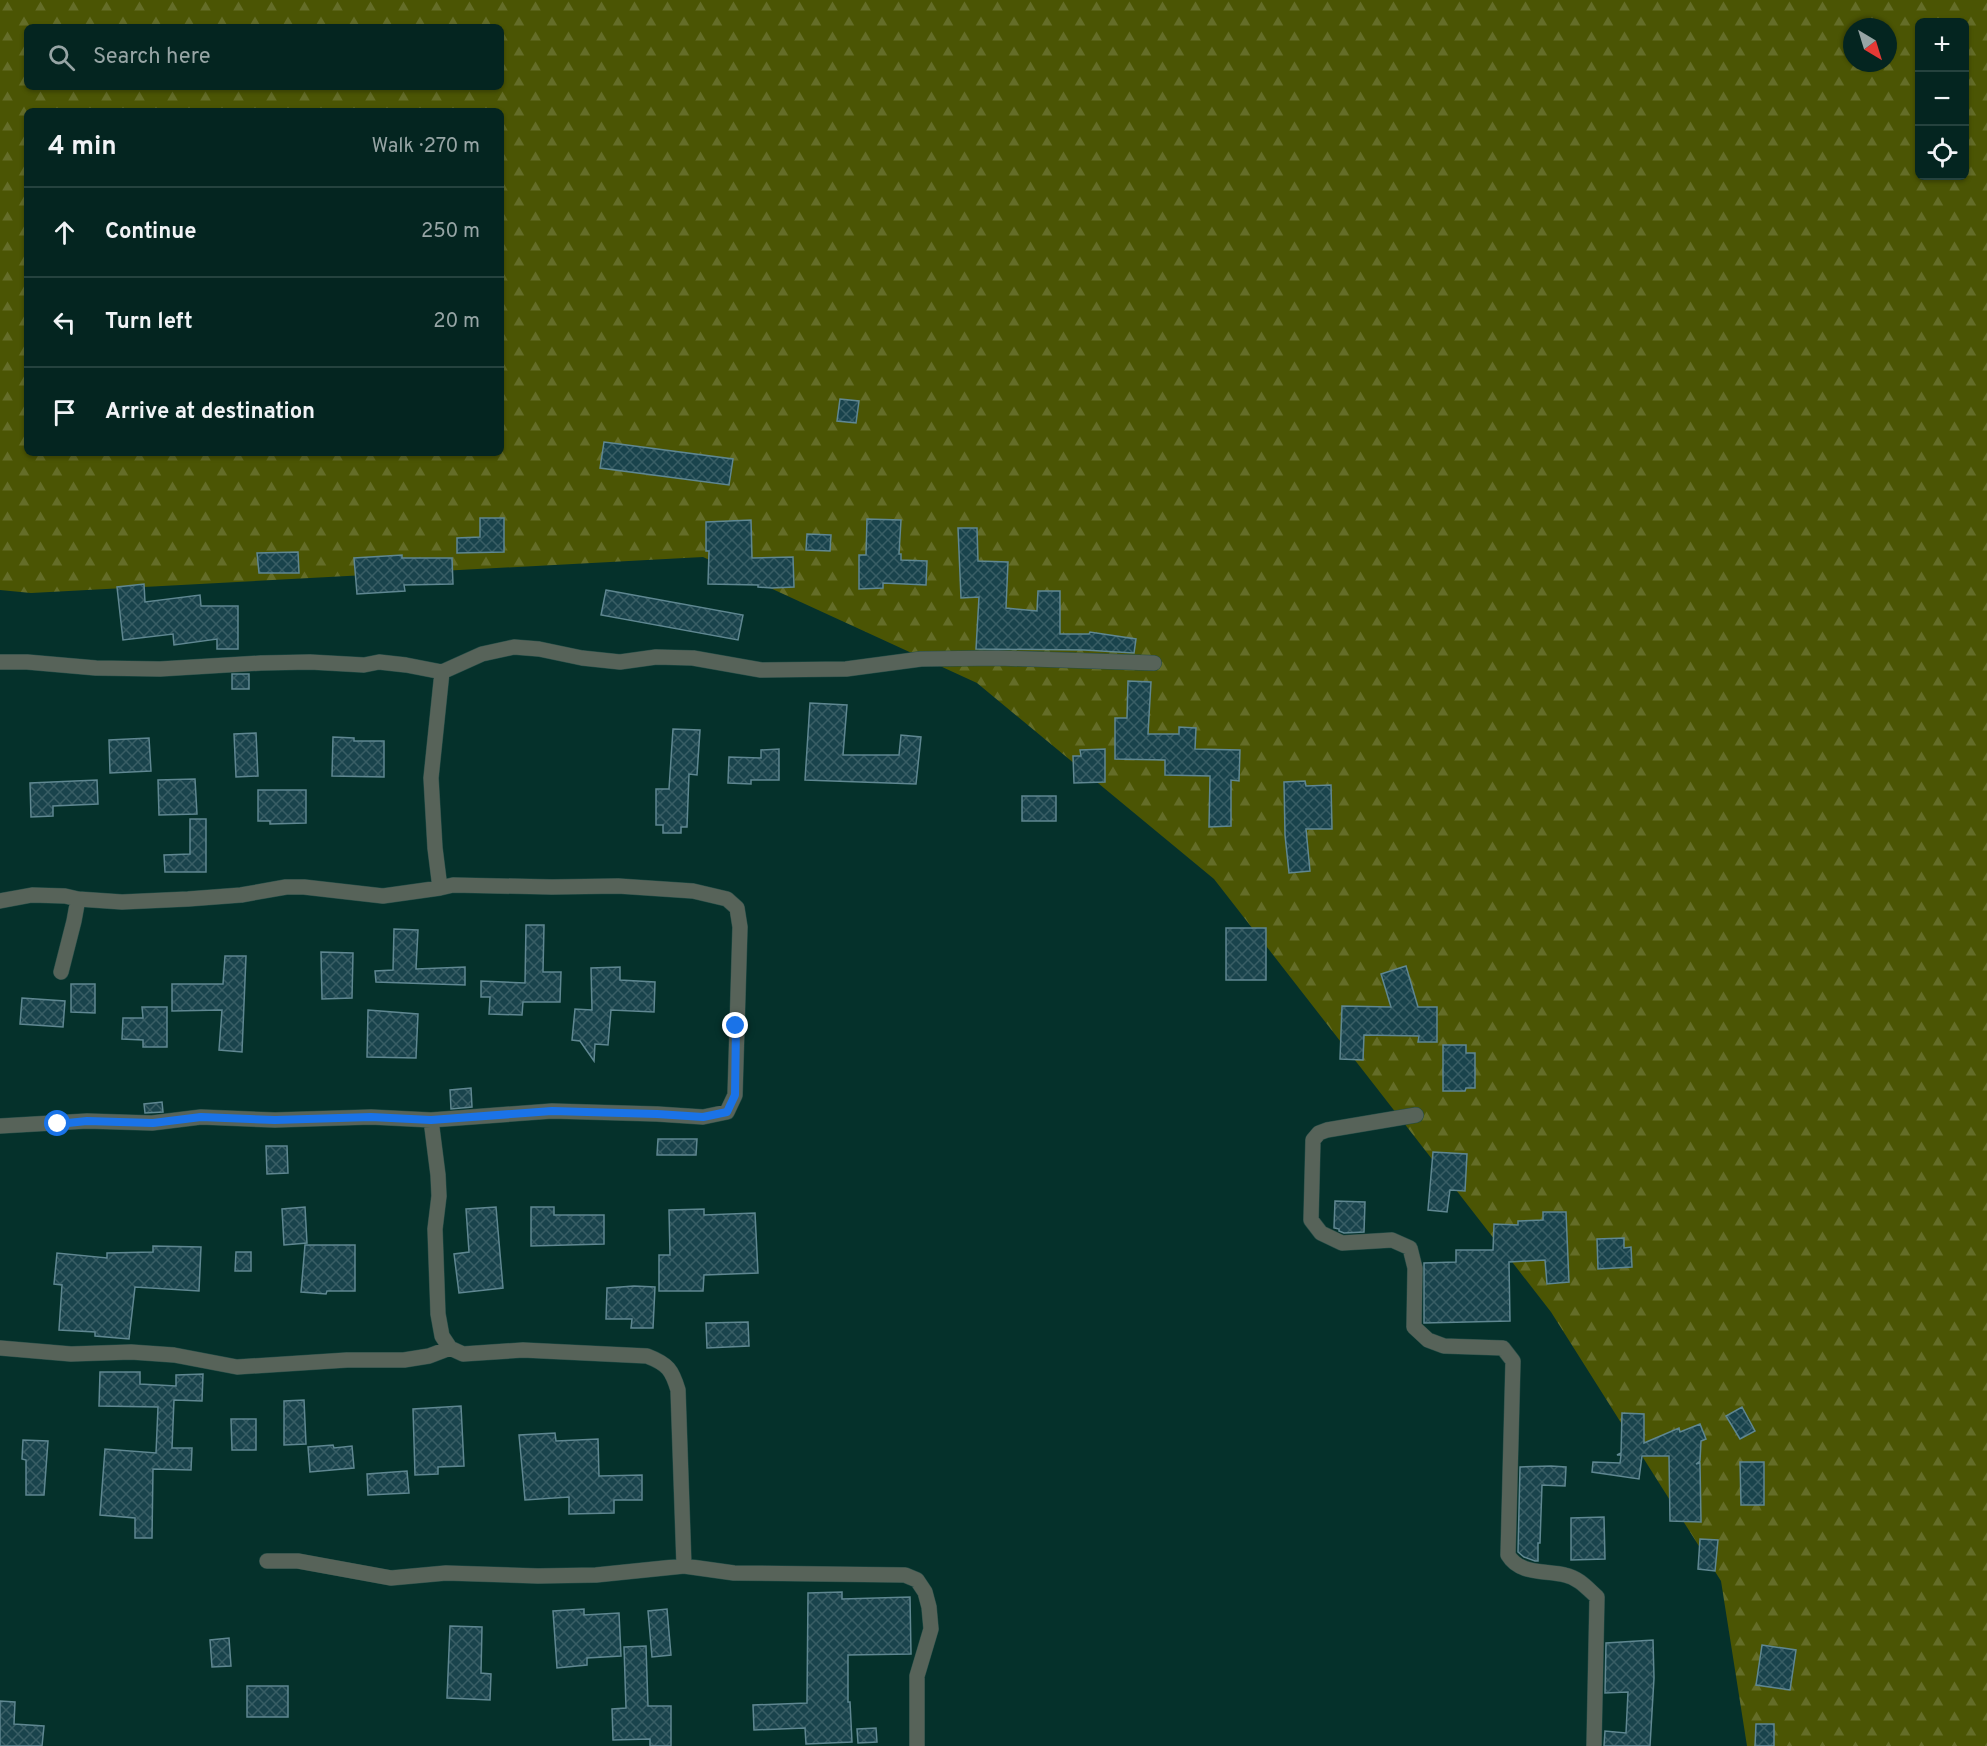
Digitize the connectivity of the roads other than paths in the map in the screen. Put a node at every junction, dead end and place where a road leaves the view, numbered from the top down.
1 (0, 662) edge
2 (1154, 663) dead end
3 (442, 672) junction
4 (440, 888) junction
5 (78, 899) junction
6 (0, 902) edge
7 (61, 972) dead end
8 (1416, 1115) dead end
9 (431, 1120) junction
10 (0, 1126) edge
11 (0, 1348) edge
12 (450, 1348) junction
13 (267, 1562) dead end
14 (684, 1566) junction
15 (917, 1746) edge
16 (1594, 1746) edge

1 - 3 street
2 - 3 street
3 - 4 street
4 - 5 street
4 - 9 street
5 - 6 street
5 - 7 street
8 - 16 street
9 - 10 street
9 - 12 street
11 - 12 street
12 - 14 street
13 - 14 street
14 - 15 street

